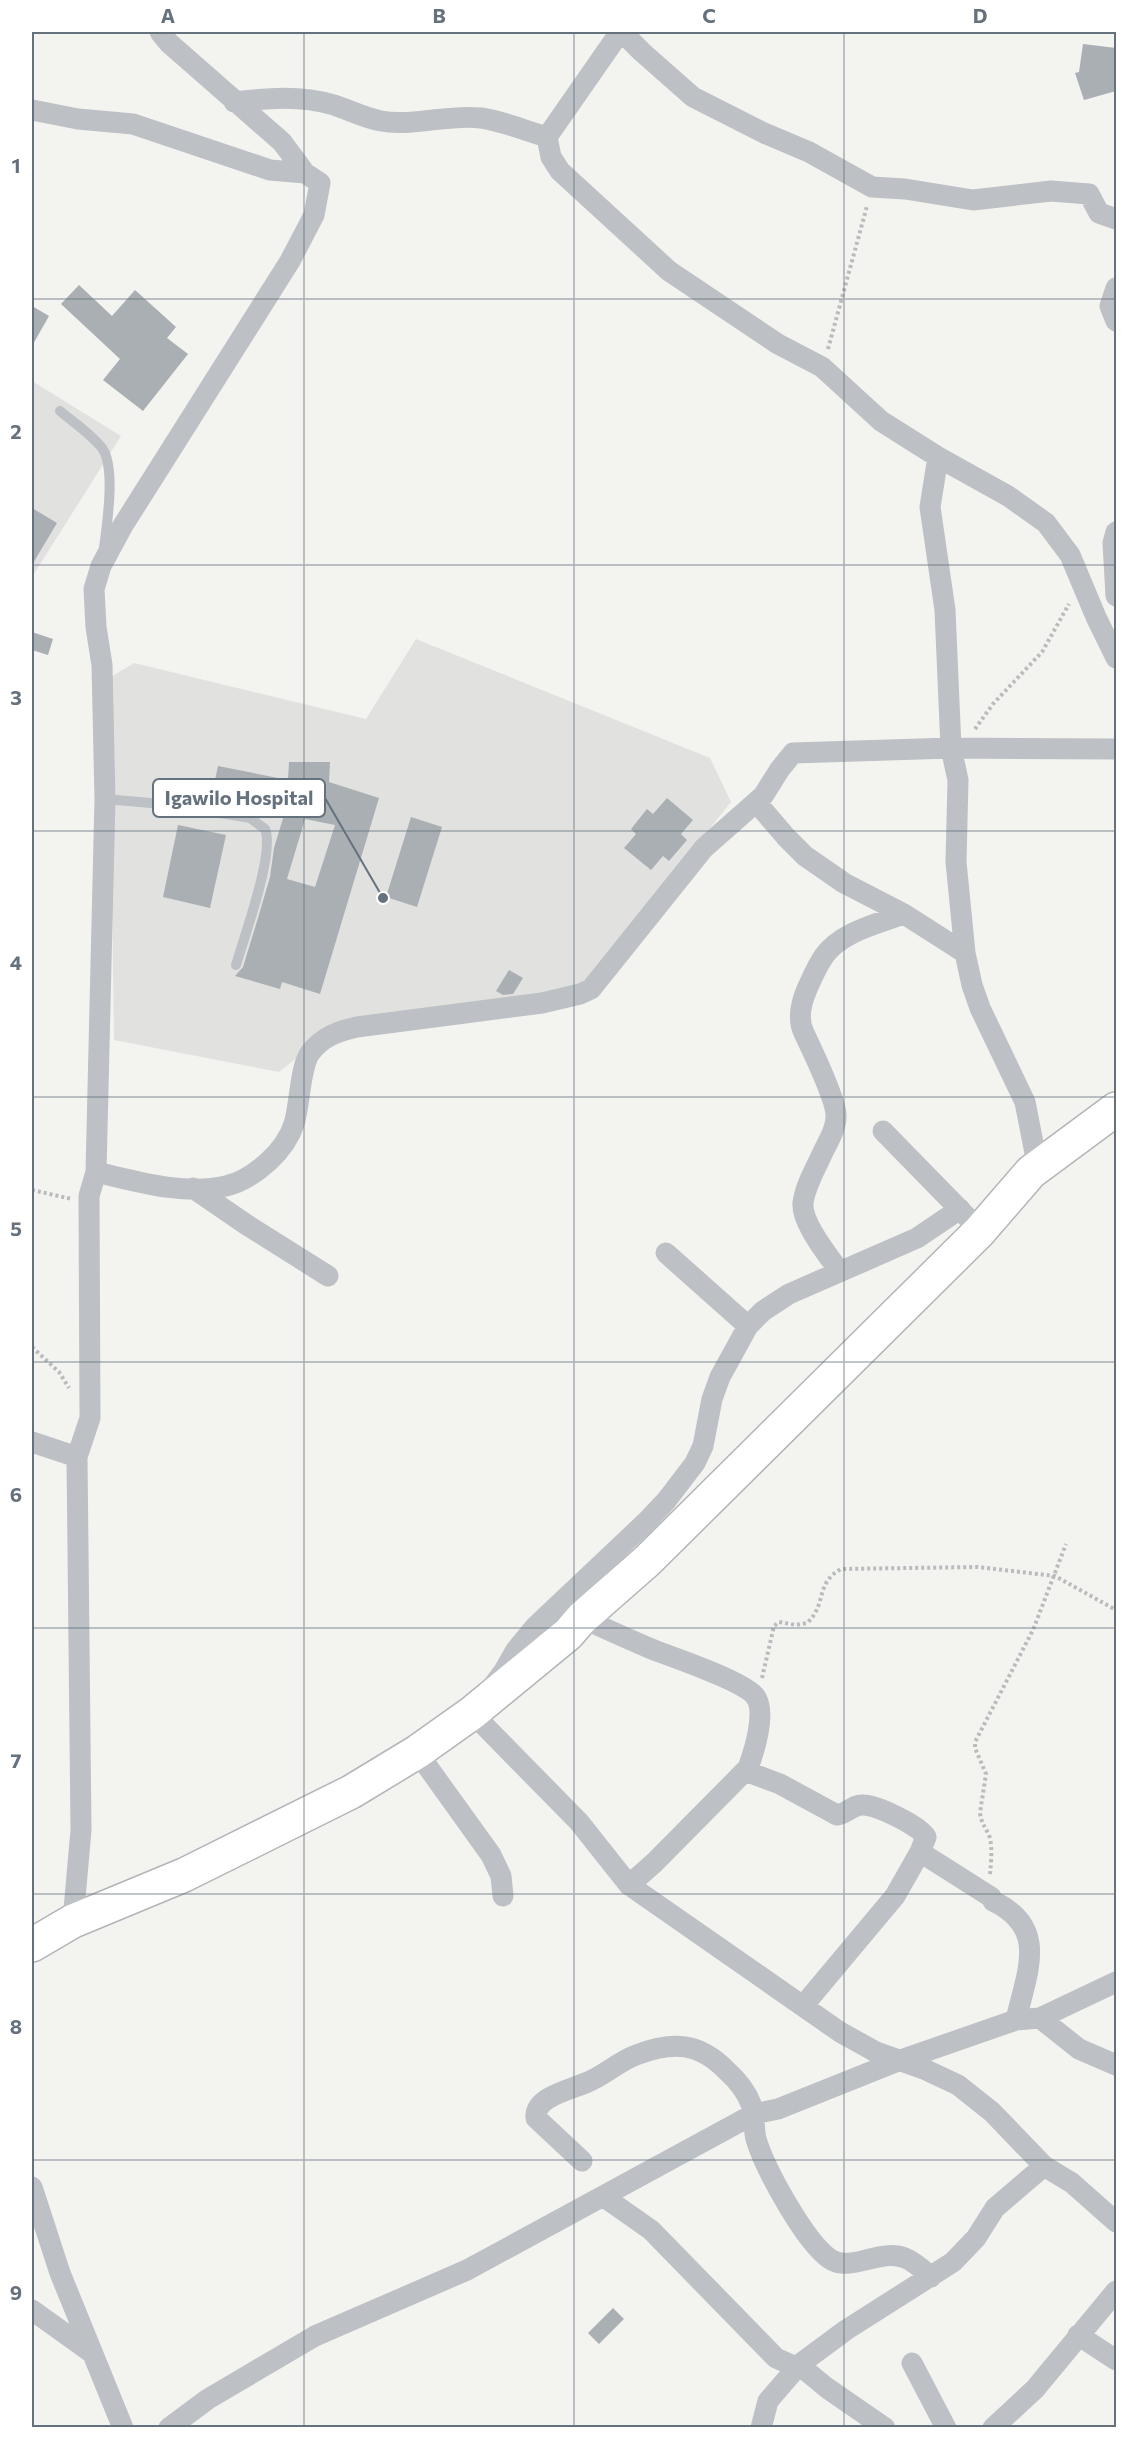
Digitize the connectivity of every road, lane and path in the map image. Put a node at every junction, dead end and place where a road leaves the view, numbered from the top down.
1 (160, 32) edge
2 (621, 32) edge
3 (234, 102) junction
4 (32, 110) edge
5 (547, 136) junction
6 (305, 173) junction
7 (872, 187) junction
8 (1116, 219) edge
9 (1116, 288) edge
10 (1116, 321) edge
11 (822, 367) junction
12 (60, 411) dead end
13 (938, 457) junction
14 (1116, 532) edge
15 (101, 566) junction
16 (1080, 578) junction
17 (1116, 596) edge
18 (1116, 658) edge
19 (951, 748) junction
20 (1116, 749) edge
21 (105, 799) junction
22 (757, 803) junction
23 (903, 914) junction
24 (965, 953) junction
25 (236, 965) dead end
26 (1114, 1115) edge
27 (883, 1131) dead end
28 (96, 1172) junction
29 (1031, 1172) junction
30 (193, 1188) junction
31 (32, 1190) edge
32 (88, 1196) junction
33 (969, 1220) junction
34 (666, 1253) dead end
35 (839, 1271) junction
36 (328, 1276) dead end
37 (748, 1326) junction
38 (32, 1347) edge
39 (90, 1418) junction
40 (32, 1442) edge
41 (77, 1457) junction
42 (1066, 1544) dead end
43 (1055, 1576) junction
44 (1116, 1610) edge
45 (582, 1618) junction
46 (757, 1699) junction
47 (472, 1713) junction
48 (417, 1752) junction
49 (745, 1771) junction
50 (920, 1852) junction
51 (629, 1885) junction
52 (503, 1896) dead end
53 (993, 1901) junction
54 (74, 1921) junction
55 (32, 1945) edge
56 (1116, 1982) edge
57 (803, 2006) junction
58 (1040, 2018) junction
59 (1016, 2020) junction
60 (898, 2061) junction
61 (1116, 2064) edge
62 (754, 2114) junction
63 (582, 2162) dead end
64 (1044, 2166) junction
65 (32, 2187) edge
66 (604, 2197) junction
67 (1116, 2222) edge
68 (931, 2277) junction
69 (1116, 2291) edge
70 (32, 2310) edge
71 (1078, 2335) junction
72 (93, 2353) junction
73 (1116, 2360) edge
74 (912, 2363) dead end
75 (799, 2366) junction
76 (123, 2427) edge
77 (169, 2427) edge
78 (761, 2427) edge
79 (885, 2427) edge
80 (946, 2427) edge
81 (993, 2427) edge

1 - 3 street
2 - 5 street
2 - 7 street
3 - 5 street
3 - 6 street
4 - 6 street
5 - 11 street
6 - 15 street
7 - 8 street
7 - 11 path
9 - 10 street
11 - 13 street
12 - 15 lane
13 - 16 street
13 - 19 street
14 - 17 street
15 - 21 street
16 - 18 street
16 - 19 path
19 - 20 street
19 - 22 street
19 - 24 street
21 - 25 lane
21 - 28 street
22 - 23 street
22 - 30 street
23 - 24 street
23 - 35 street
24 - 29 street
26 - 29 highway
27 - 33 street
28 - 30 street
28 - 32 street
29 - 33 highway
30 - 36 street
31 - 32 path
32 - 39 street
33 - 35 street
33 - 45 highway
34 - 37 street
35 - 37 street
37 - 47 street
38 - 39 path
39 - 41 street
40 - 41 street
41 - 54 street
42 - 43 path
43 - 44 path
43 - 46 path
43 - 53 path
45 - 46 street
45 - 47 highway
46 - 49 street
47 - 48 highway
47 - 51 street
48 - 52 street
48 - 54 highway
49 - 50 street
49 - 51 street
50 - 53 street
50 - 57 street
51 - 57 street
53 - 59 street
54 - 55 highway
56 - 58 street
57 - 60 street
58 - 59 street
58 - 61 street
59 - 60 street
60 - 62 street
60 - 64 street
62 - 63 street
62 - 66 street
62 - 68 street
64 - 67 street
64 - 68 street
65 - 72 street
66 - 75 street
66 - 77 street
68 - 75 street
69 - 71 street
70 - 72 street
71 - 73 street
71 - 81 street
72 - 76 street
74 - 80 street
75 - 78 street
75 - 79 street

